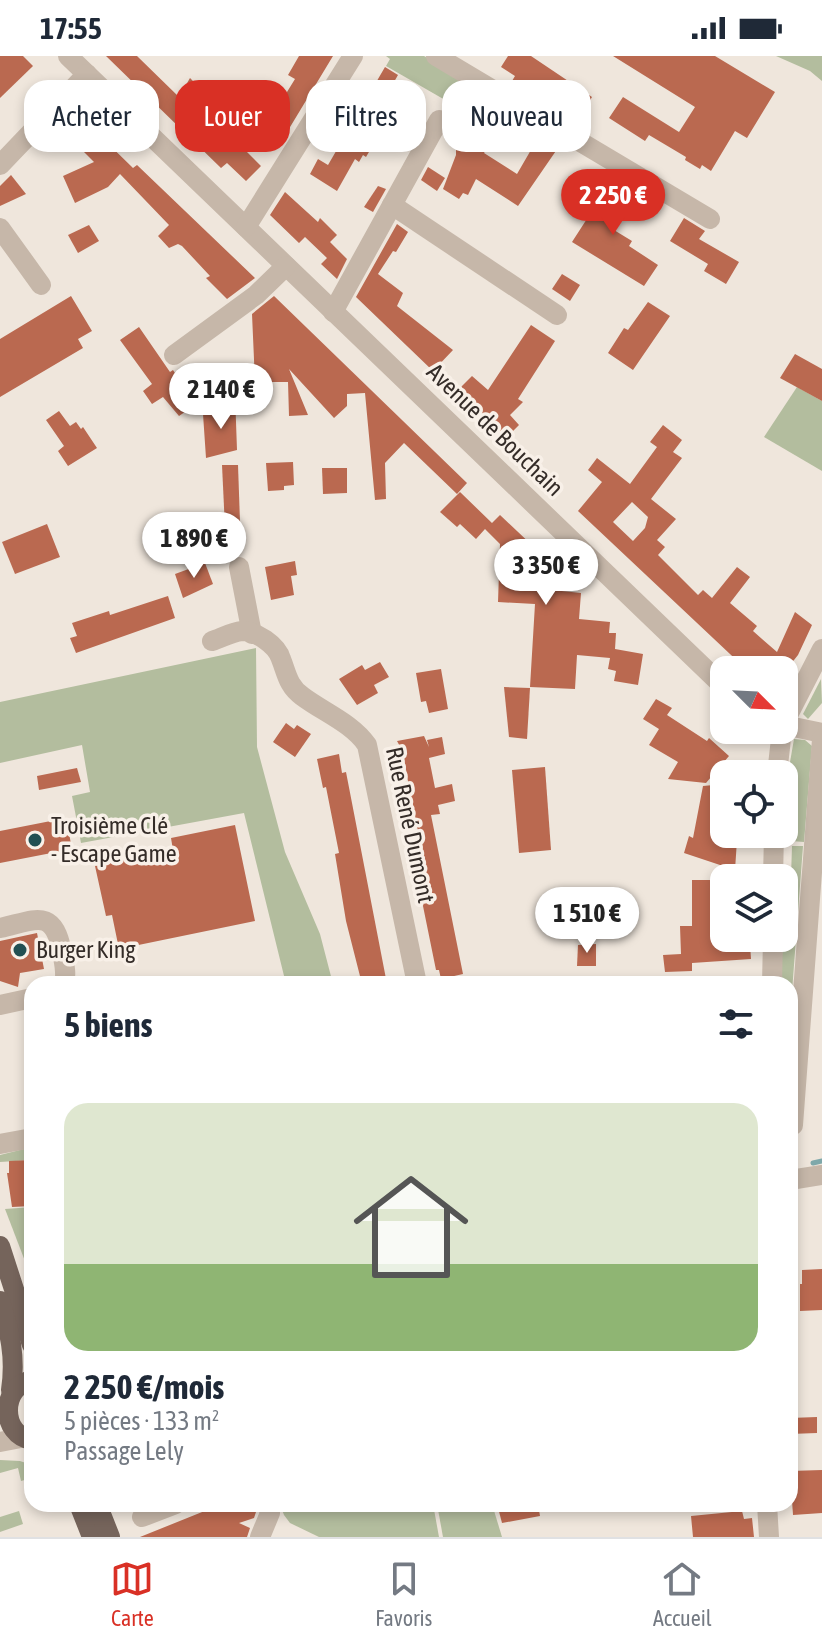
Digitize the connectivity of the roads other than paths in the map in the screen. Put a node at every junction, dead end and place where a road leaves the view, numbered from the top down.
1 (68, 56) edge
2 (353, 56) edge
3 (436, 56) edge
4 (87, 74) junction
5 (439, 120) dead end
6 (0, 165) edge
7 (392, 205) junction
8 (710, 219) dead end
9 (246, 227) junction
10 (0, 228) edge
11 (286, 266) junction
12 (41, 285) dead end
13 (333, 312) junction
14 (557, 315) dead end
15 (174, 355) dead end
16 (239, 567) dead end
17 (252, 634) junction
18 (212, 641) dead end
19 (822, 649) edge
20 (710, 674) edge
21 (798, 696) edge
22 (798, 730) edge
23 (822, 736) edge
24 (0, 928) edge
25 (773, 952) edge
26 (66, 976) edge
27 (415, 976) edge
28 (772, 976) edge
29 (24, 1000) edge
30 (0, 1005) edge
31 (798, 1058) edge
32 (24, 1140) edge
33 (0, 1144) edge
34 (822, 1175) edge
35 (798, 1179) edge
36 (0, 1246) edge
37 (0, 1301) edge
38 (24, 1319) edge
39 (24, 1382) edge
40 (4, 1404) edge
41 (24, 1438) edge
42 (24, 1439) edge
43 (0, 1442) edge
44 (88, 1512) edge
45 (92, 1512) edge
46 (140, 1512) edge
47 (270, 1512) edge
48 (767, 1512) edge
49 (92, 1537) edge
50 (110, 1537) edge
51 (150, 1537) edge
52 (260, 1537) edge
53 (769, 1537) edge

1 - 4 street, Avenue de Bouchain
2 - 9 street
3 - 8 street
4 - 6 street
4 - 9 street, Avenue de Bouchain
5 - 7 street
7 - 13 street
7 - 14 street
9 - 11 street, Avenue de Bouchain
10 - 12 street
11 - 13 street, Avenue de Bouchain
11 - 15 street
13 - 20 street, Avenue de Bouchain
16 - 17 street
17 - 18 street
17 - 27 street, Rue René Dumont
19 - 21 street
22 - 23 street
23 - 31 street
24 - 26 street
25 - 28 street
29 - 30 street
32 - 33 street
34 - 35 street
36 - 38 main road
37 - 40 main road
39 - 40 main road
40 - 41 main road
42 - 43 street
44 - 49 main road
45 - 50 main road
46 - 51 street
47 - 52 street
48 - 53 street

